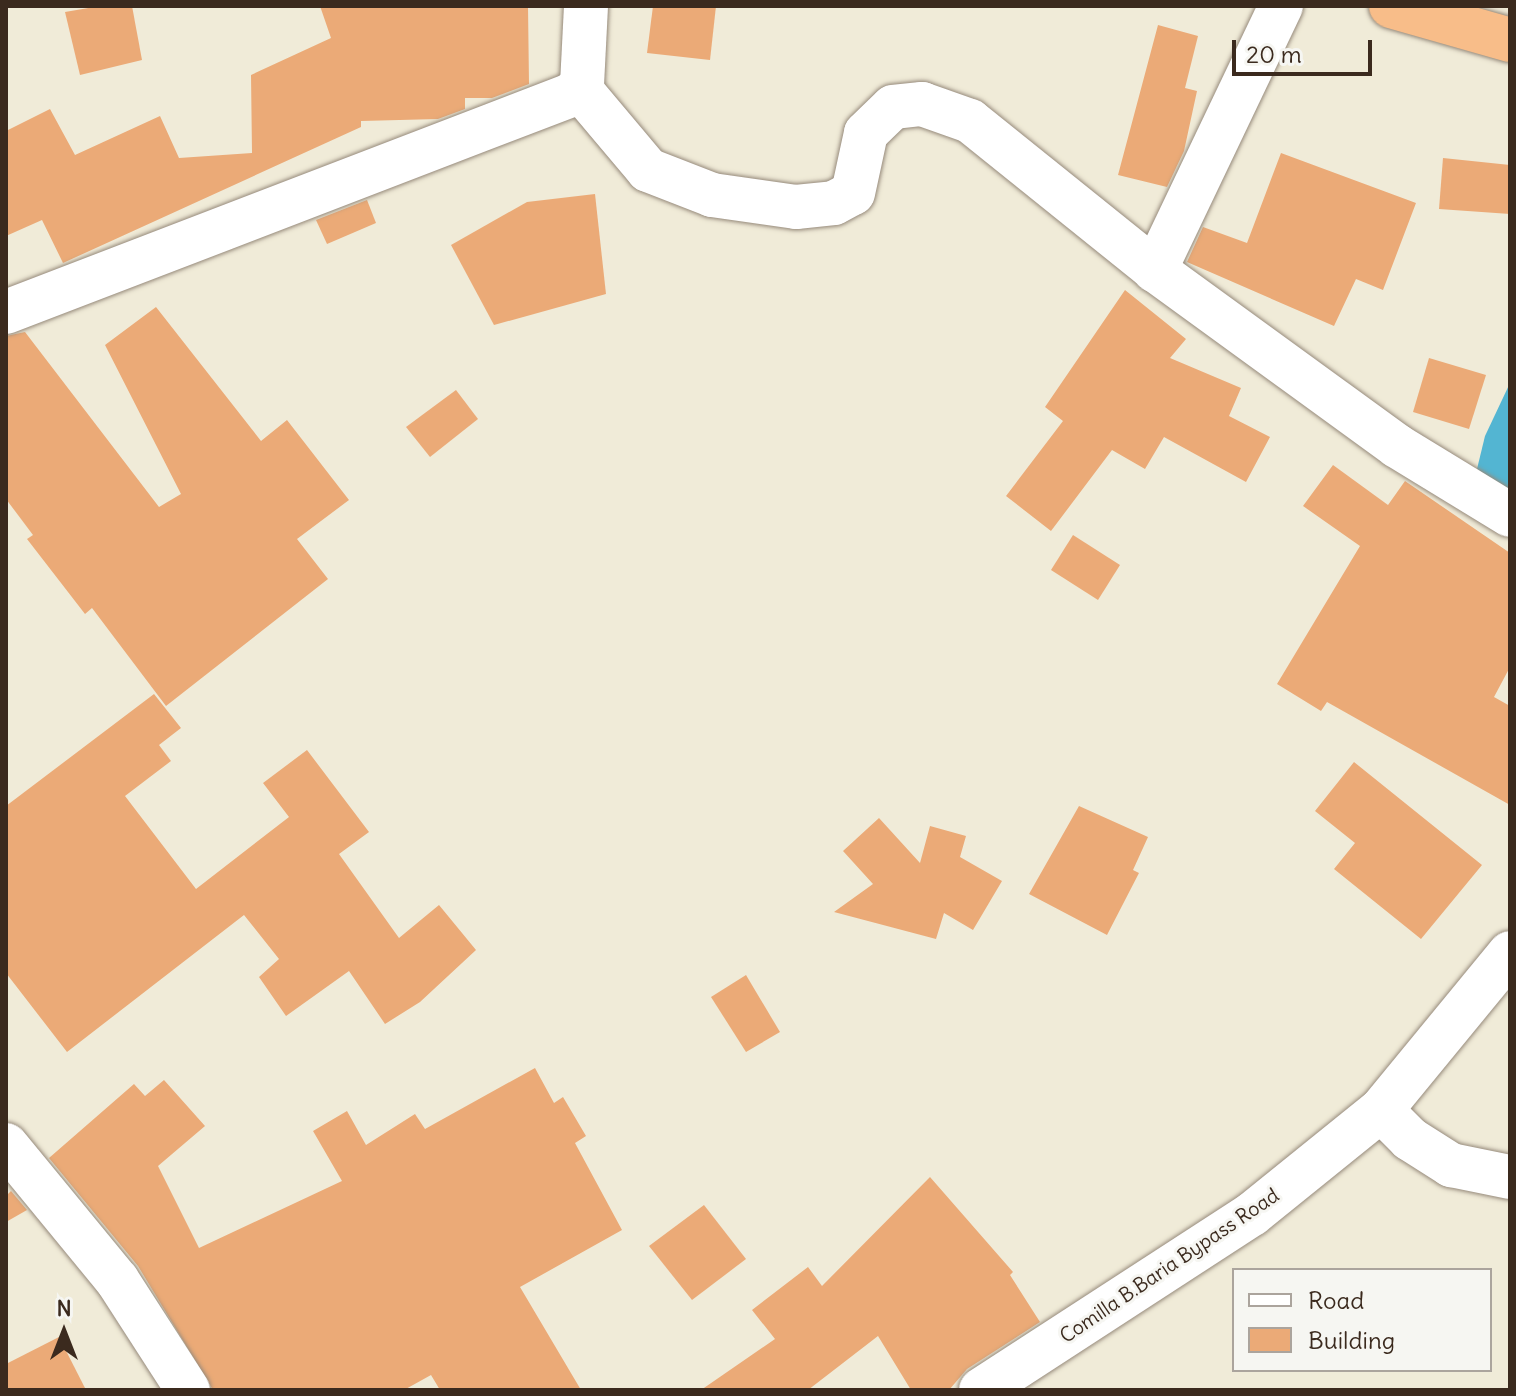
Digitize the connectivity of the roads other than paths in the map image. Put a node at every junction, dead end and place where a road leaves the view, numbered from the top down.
1 (586, 6) edge
2 (1281, 6) edge
3 (1391, 6) edge
4 (1510, 40) edge
5 (579, 88) junction
6 (1155, 270) junction
7 (6, 312) edge
8 (1510, 515) edge
9 (1510, 953) edge
10 (1381, 1110) junction
11 (6, 1145) edge
12 (1510, 1177) edge
13 (188, 1390) edge
14 (981, 1390) edge

1 - 5 street
2 - 6 street
3 - 4 highway
5 - 6 street
5 - 7 street
6 - 8 street
9 - 10 street, Comilla B.Baria Bypass Road
10 - 12 street
10 - 14 street, Comilla B.Baria Bypass Road
11 - 13 street

